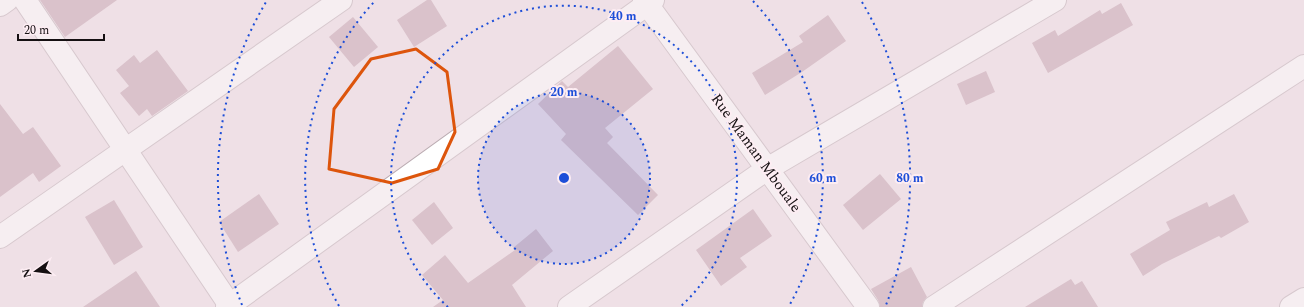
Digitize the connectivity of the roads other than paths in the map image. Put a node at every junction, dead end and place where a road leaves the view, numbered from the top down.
1 (7, 0) edge
2 (25, 0) edge
3 (341, 0) edge
4 (1055, 0) edge
5 (648, 1) edge
6 (0, 4) edge
7 (1304, 66) edge
8 (126, 150) junction
9 (767, 169) junction
10 (0, 237) edge
11 (1304, 299) edge
12 (230, 306) edge
13 (569, 307) edge
14 (868, 307) edge
15 (934, 307) edge
16 (1291, 307) edge

1 - 6 street
2 - 8 street
3 - 8 street
4 - 9 street
5 - 9 street, Rue Maman Mbouale
5 - 12 street
7 - 15 street
8 - 10 street
8 - 12 street
9 - 13 street
9 - 14 street, Rue Maman Mbouale
11 - 16 street

